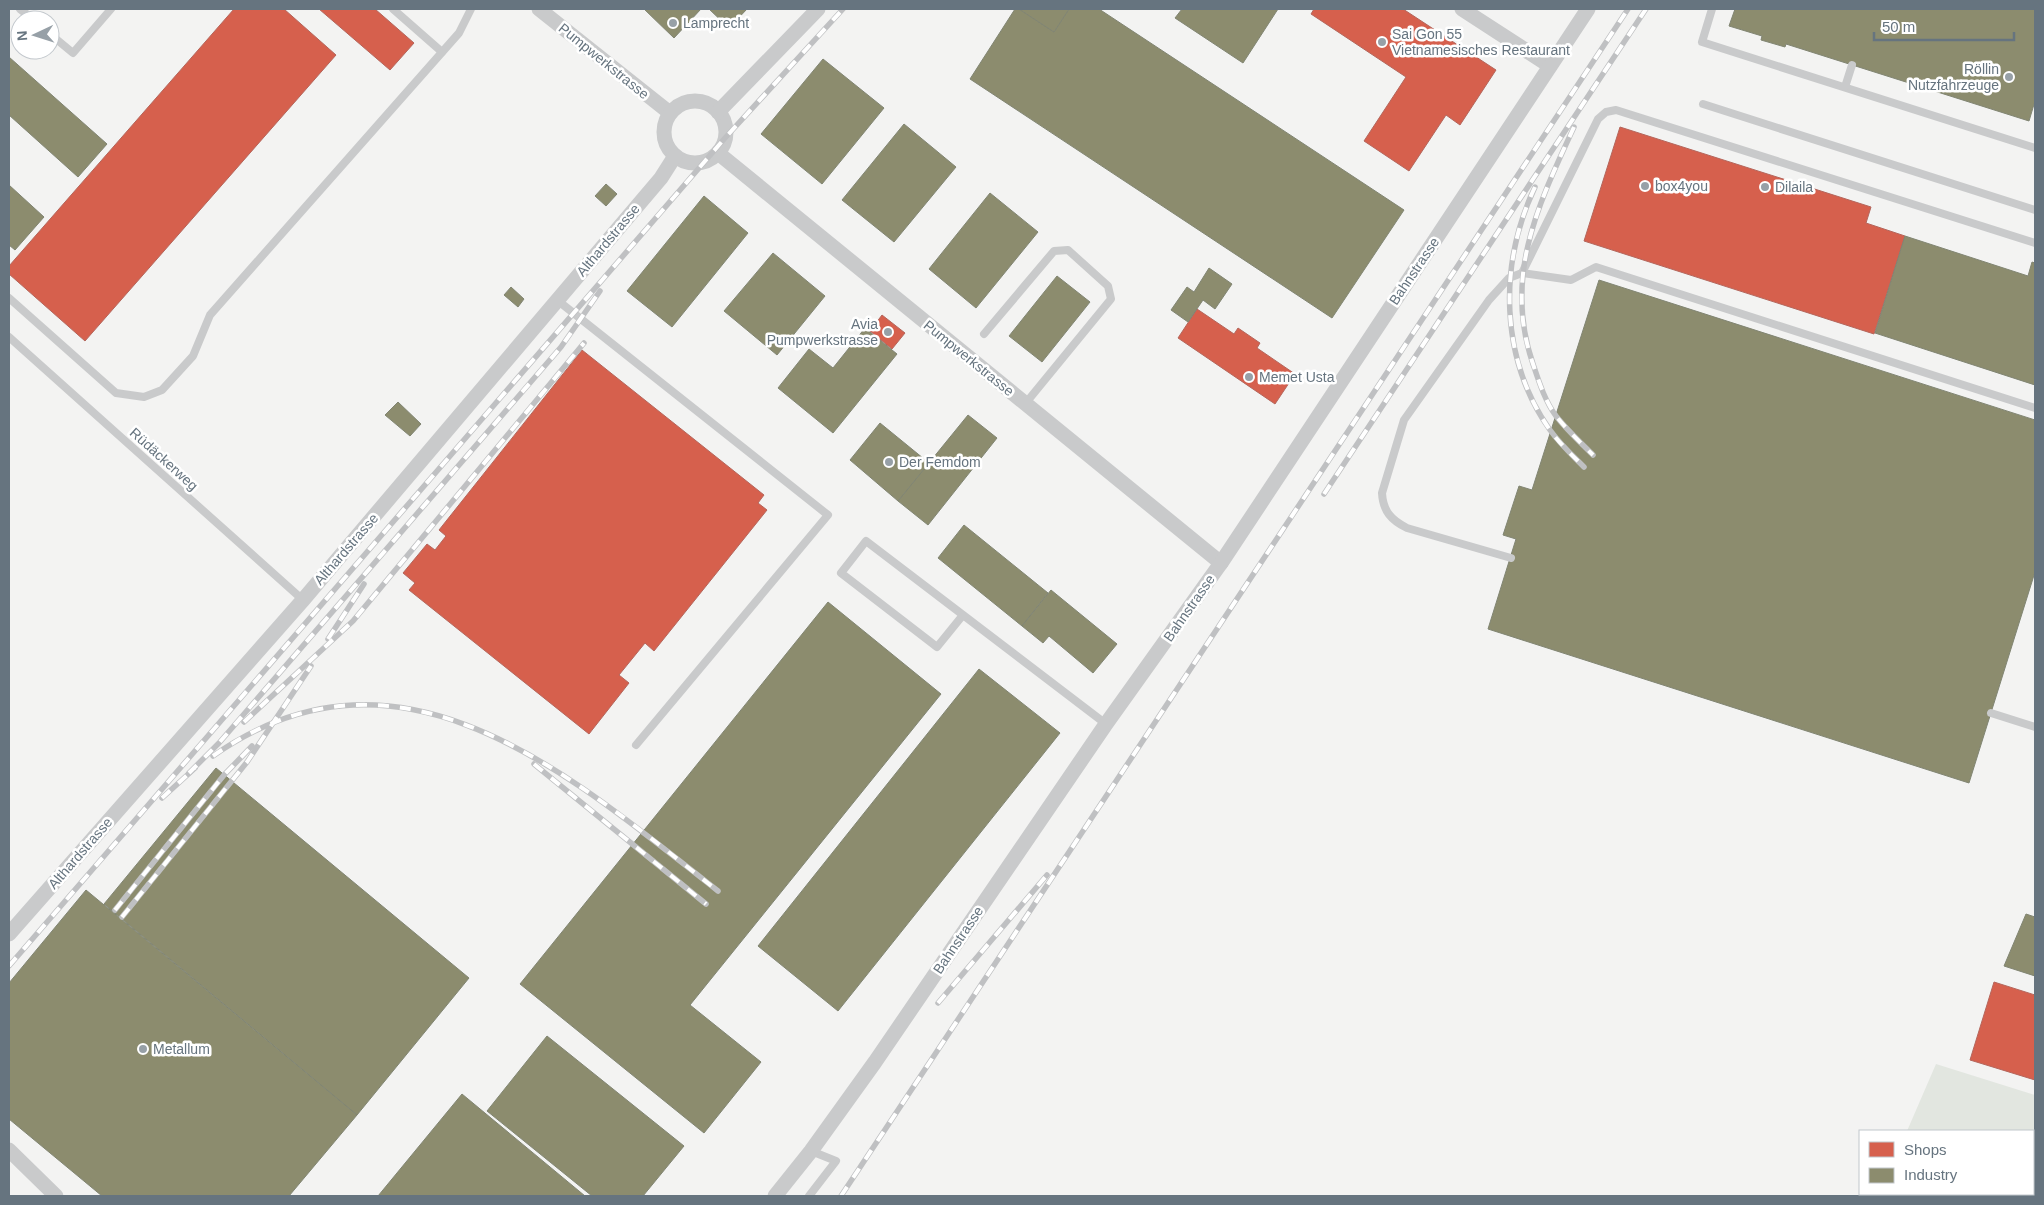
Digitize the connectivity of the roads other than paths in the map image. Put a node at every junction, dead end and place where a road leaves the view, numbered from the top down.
1 (111, 9) edge
2 (393, 9) edge
3 (471, 9) edge
4 (539, 9) edge
5 (818, 9) edge
6 (1462, 9) edge
7 (1588, 9) edge
8 (1712, 9) edge
9 (60, 42) edge
10 (442, 52) junction
11 (1852, 65) dead end
12 (1550, 66) junction
13 (1845, 88) junction
14 (1703, 104) dead end
15 (718, 112) junction
16 (670, 113) junction
17 (2035, 148) edge
18 (718, 153) junction
19 (675, 156) junction
20 (2035, 210) edge
21 (2035, 243) edge
22 (1522, 273) junction
23 (9, 298) edge
24 (558, 300) junction
25 (984, 334) dead end
26 (9, 336) edge
27 (1025, 404) junction
28 (2035, 408) edge
29 (1510, 558) dead end
30 (1221, 563) junction
31 (303, 600) junction
32 (963, 615) junction
33 (1991, 713) dead end
34 (1106, 724) junction
35 (2035, 727) edge
36 (636, 745) dead end
37 (9, 934) edge
38 (9, 1150) edge
39 (811, 1151) junction
40 (56, 1196) edge
41 (775, 1196) edge
42 (809, 1196) edge

1 - 9 lane
2 - 10 lane
3 - 10 lane
4 - 16 street, Pumpwerkstrasse
5 - 15 street
6 - 12 street
7 - 12 street, Bahnstrasse
8 - 13 lane
10 - 23 lane
11 - 13 lane
12 - 30 street, Bahnstrasse
13 - 17 lane
14 - 20 lane
15 - 16 street
15 - 18 street
16 - 19 street
18 - 19 street
18 - 27 street, Pumpwerkstrasse
19 - 24 street, Althardstrasse
21 - 22 lane
22 - 28 lane
22 - 29 lane
24 - 31 street, Althardstrasse
24 - 36 lane
25 - 27 lane
26 - 31 lane, Rüdäckerweg
27 - 30 street, Pumpwerkstrasse
30 - 34 street, Bahnstrasse
31 - 37 street, Althardstrasse
32 - 32 lane
32 - 34 lane
33 - 35 lane
34 - 39 street, Bahnstrasse
38 - 40 street
39 - 41 street, Bahnstrasse
39 - 42 lane

